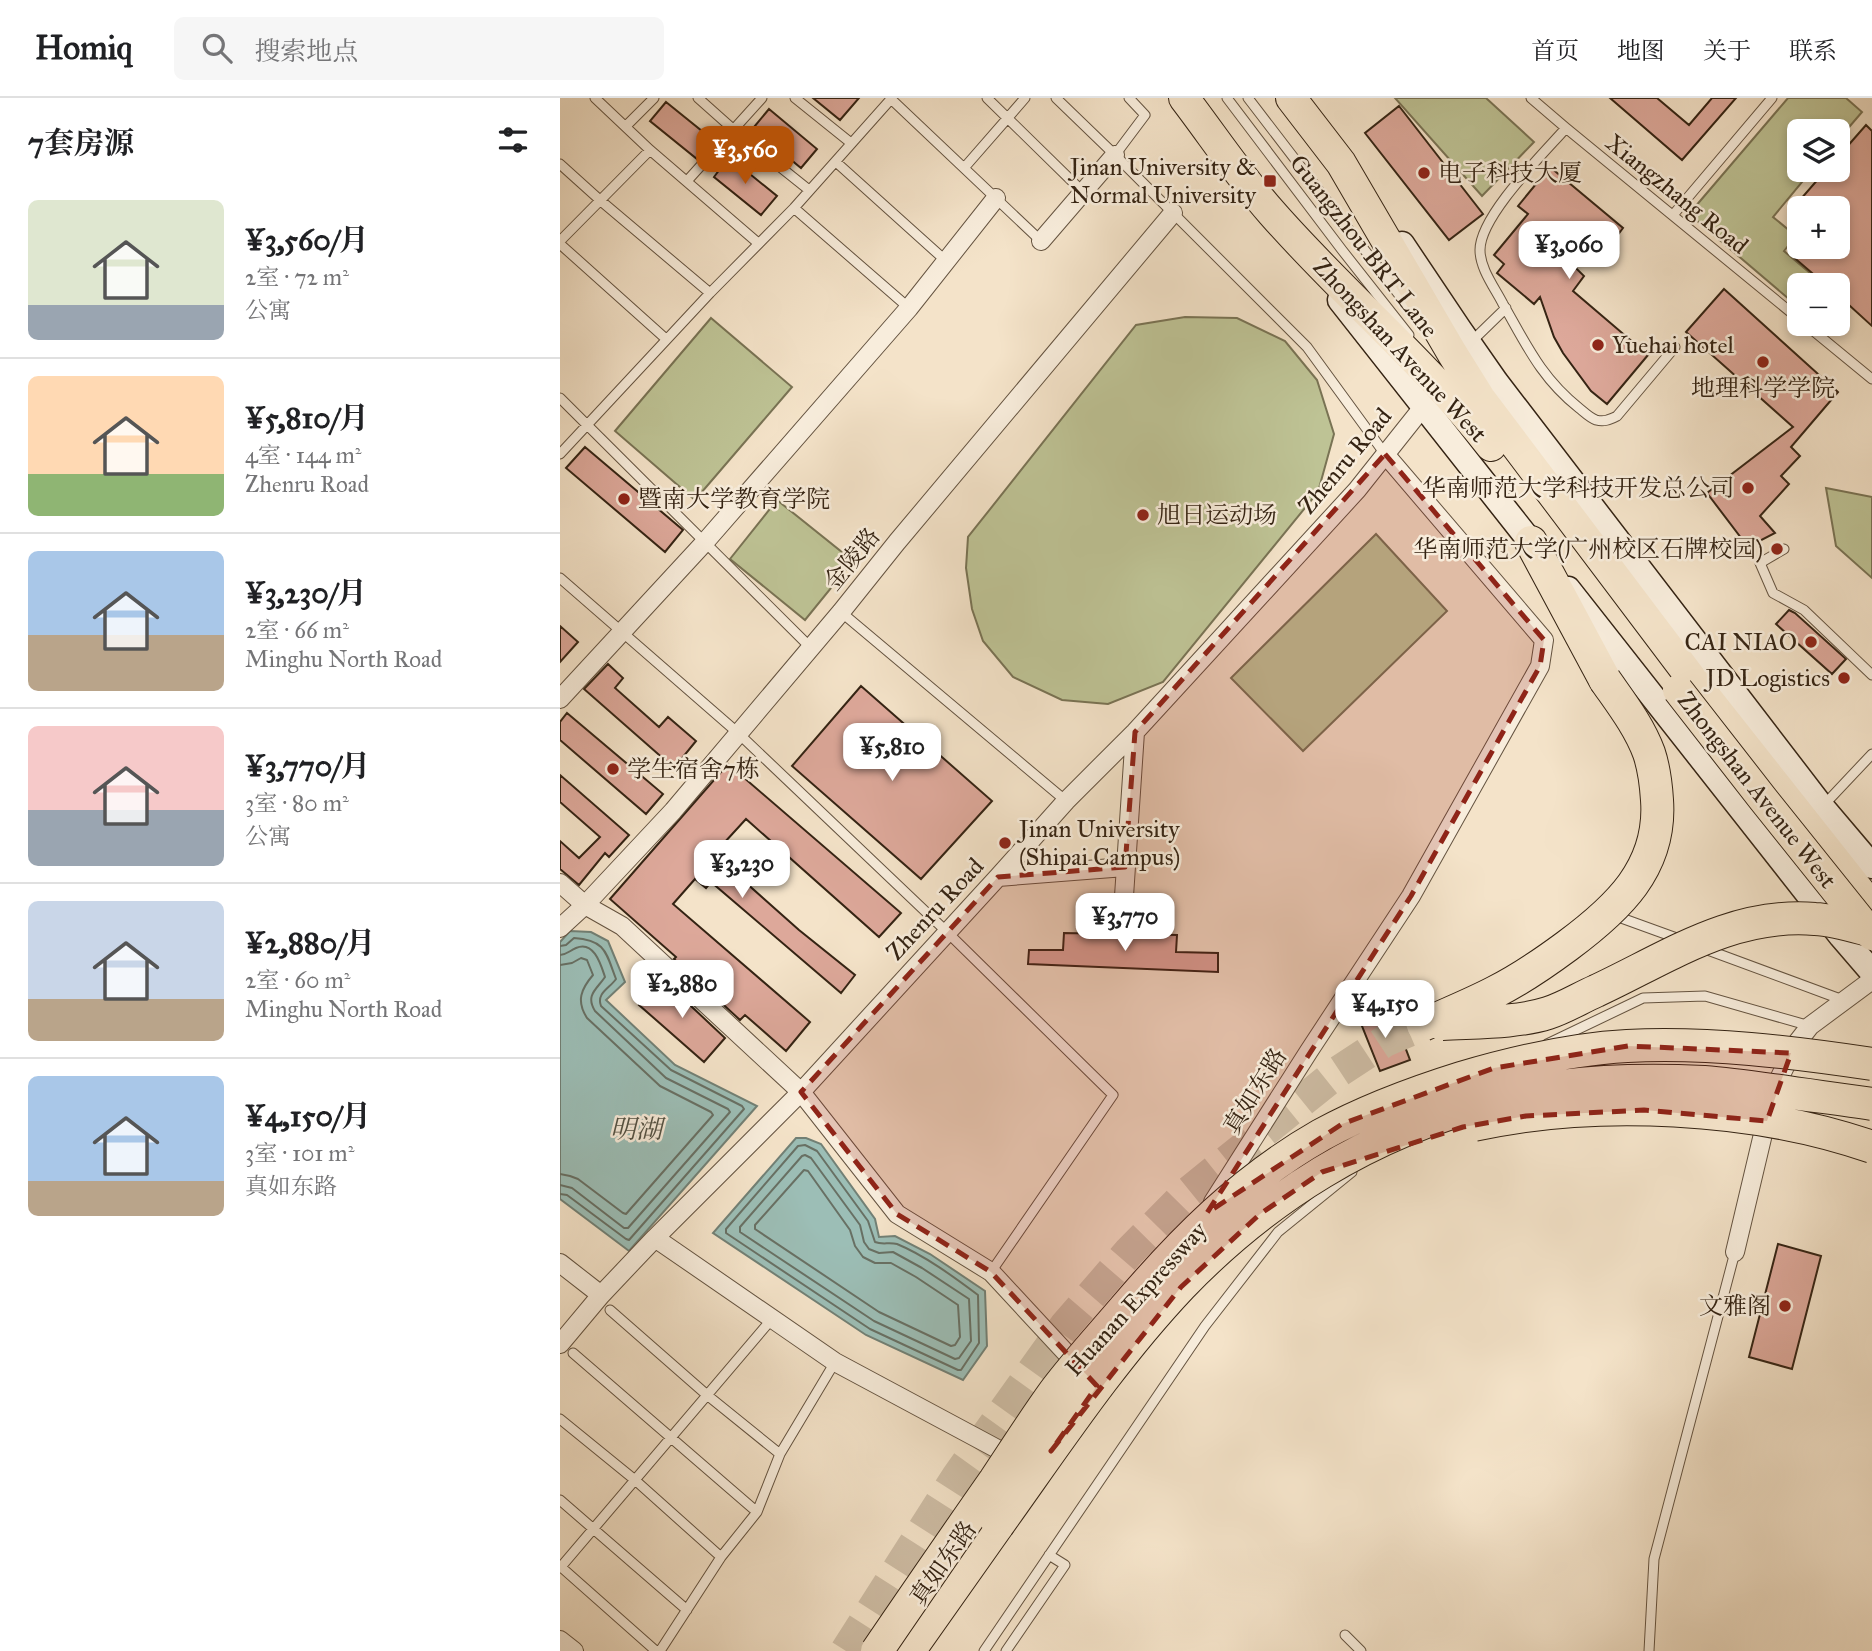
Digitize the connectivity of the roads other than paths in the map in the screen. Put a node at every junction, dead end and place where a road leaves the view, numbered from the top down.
1 (595, 98) edge
2 (654, 98) edge
3 (698, 98) edge
4 (762, 98) edge
5 (795, 98) edge
6 (891, 98) edge
7 (987, 98) edge
8 (1026, 98) edge
9 (1056, 98) edge
10 (1129, 98) edge
11 (1184, 98) edge
12 (1227, 98) edge
13 (1248, 98) edge
14 (1291, 98) edge
15 (1531, 98) edge
16 (1772, 98) edge
17 (1007, 118) junction
18 (626, 126) junction
19 (1566, 128) junction
20 (734, 130) junction
21 (851, 144) junction
22 (650, 150) junction
23 (1115, 155) junction
24 (836, 162) junction
25 (1341, 163) junction
26 (560, 164) edge
27 (964, 168) junction
28 (687, 181) junction
29 (809, 190) junction
30 (1083, 192) junction
31 (996, 198) junction
32 (601, 201) junction
33 (793, 208) junction
34 (1270, 211) junction
35 (1173, 213) junction
36 (1673, 215) junction
37 (1041, 241) joint
38 (560, 242) edge
39 (758, 243) junction
40 (946, 261) junction
41 (710, 293) junction
42 (909, 308) junction
43 (1506, 308) junction
44 (1787, 309) edge
45 (1421, 324) dead end
46 (1430, 335) dead end
47 (1820, 336) edge
48 (666, 339) junction
49 (1469, 344) junction
50 (1675, 346) dead end
51 (1418, 347) dead end
52 (1426, 357) dead end
53 (1872, 379) edge
54 (560, 398) edge
55 (1423, 407) junction
56 (1475, 408) junction
57 (586, 425) junction
58 (560, 454) edge
59 (1385, 454) junction
60 (705, 542) junction
61 (1531, 542) junction
62 (1784, 548) dead end
63 (560, 578) edge
64 (841, 612) junction
65 (622, 630) junction
66 (811, 648) junction
67 (1872, 675) edge
68 (1685, 685) junction
69 (560, 699) edge
70 (1135, 732) junction
71 (738, 733) junction
72 (1872, 754) edge
73 (1066, 801) junction
74 (1822, 807) junction
75 (1872, 866) edge
76 (1125, 867) junction
77 (998, 877) junction
78 (560, 883) edge
79 (585, 905) junction
80 (1872, 906) edge
81 (1600, 910) dead end
82 (1122, 926) dead end
83 (560, 928) edge
84 (947, 932) junction
85 (1872, 935) edge
86 (1841, 936) junction
87 (1872, 972) edge
88 (1872, 980) edge
89 (1844, 1001) junction
90 (1810, 1026) junction
91 (1872, 1065) edge
92 (1779, 1079) junction
93 (1461, 1090) dead end
94 (801, 1092) junction
95 (1810, 1104) dead end
96 (1872, 1104) edge
97 (1426, 1111) dead end
98 (1841, 1129) dead end
99 (1872, 1147) edge
100 (1872, 1154) edge
101 (1373, 1155) dead end
102 (1362, 1163) dead end
103 (1322, 1172) junction
104 (655, 1238) junction
105 (1735, 1252) joint
106 (560, 1263) edge
107 (991, 1272) junction
108 (606, 1303) junction
109 (771, 1320) junction
110 (566, 1349) edge
111 (835, 1362) junction
112 (1097, 1385) junction
113 (707, 1395) junction
114 (560, 1419) edge
115 (671, 1437) junction
116 (780, 1454) junction
117 (1037, 1471) junction
118 (635, 1480) junction
119 (560, 1500) edge
120 (757, 1512) junction
121 (593, 1529) junction
122 (1049, 1555) junction
123 (721, 1557) junction
124 (560, 1567) edge
125 (687, 1610) junction
126 (1345, 1635) dead end
127 (560, 1640) edge
128 (574, 1651) edge
129 (658, 1651) edge
130 (877, 1651) edge
131 (910, 1651) edge
132 (984, 1651) edge
133 (1006, 1651) edge
134 (1361, 1651) edge
135 (1649, 1651) edge

1 - 18 lane
2 - 18 lane
3 - 20 lane
4 - 20 lane
5 - 21 lane
6 - 21 lane
6 - 27 lane
7 - 17 lane
8 - 17 lane
9 - 23 lane
10 - 23 lane
11 - 34 highway, Zhongshan Avenue West
12 - 51 lane, Guangzhou BRT Lane
13 - 45 lane, Guangzhou BRT Lane
14 - 25 highway, Zhongshan Avenue West
15 - 19 lane, Xiangzhang Road
16 - 36 lane
17 - 27 lane
17 - 30 lane
18 - 22 lane
19 - 36 lane, Xiangzhang Road
19 - 43 lane
20 - 28 lane
20 - 29 lane
21 - 24 lane
22 - 28 lane
22 - 32 lane
23 - 30 street
23 - 35 lane
24 - 29 lane
24 - 40 lane
25 - 49 main road
25 - 56 highway, Zhongshan Avenue West
26 - 32 lane
27 - 31 lane
28 - 39 lane
29 - 33 lane
30 - 37 street
31 - 37 lane
31 - 40 street
32 - 38 lane
32 - 41 lane
33 - 39 lane
33 - 42 lane
34 - 55 main road
34 - 56 highway, Zhongshan Avenue West
35 - 59 lane
35 - 64 street, 金陵路
36 - 44 lane, Xiangzhang Road
38 - 48 lane
39 - 41 lane
40 - 42 street
41 - 48 lane
42 - 60 street
43 - 49 lane
43 - 50 lane
46 - 56 lane, Guangzhou BRT Lane
47 - 53 lane
48 - 57 lane
49 - 74 main road
52 - 56 lane, Guangzhou BRT Lane
54 - 57 lane
55 - 59 street, Zhenru Road
55 - 61 main road
56 - 68 highway, Zhongshan Avenue West
57 - 58 lane
57 - 60 lane
59 - 70 street, Zhenru Road
59 - 112 street, 真如东路
60 - 65 street
60 - 66 lane
61 - 85 highway, bridge
61 - 86 main road
62 - 67 lane
63 - 65 lane
64 - 66 street, 金陵路
64 - 73 lane
65 - 69 street
65 - 71 lane
66 - 71 street, 金陵路
68 - 80 highway, Zhongshan Avenue West
68 - 85 highway, Zhongshan Avenue West, bridge
70 - 73 street, Zhenru Road
70 - 76 street
71 - 79 street, 金陵路
71 - 84 lane
72 - 74 lane
73 - 77 street, Zhenru Road
74 - 75 main road
76 - 77 street
76 - 82 street
77 - 84 street, Zhenru Road
78 - 79 street
79 - 83 street, 金陵路
79 - 94 street
81 - 89 lane
84 - 94 street, Zhenru Road
84 - 107 lane
85 - 86 main road
86 - 87 main road
88 - 89 street
89 - 90 street
90 - 92 street
90 - 93 lane
91 - 130 highway, Huanan Expressway, bridge
92 - 95 lane
92 - 105 street
94 - 104 street, Zhenru Road
94 - 107 street
96 - 103 highway, Huanan Expressway, bridge
97 - 101 lane
98 - 100 lane
99 - 103 highway, bridge
102 - 122 lane
103 - 131 highway, Huanan Expressway, bridge
104 - 108 street, Zhenru Road
104 - 109 street
105 - 135 lane
106 - 108 street
107 - 112 street
108 - 110 street, Zhenru Road
108 - 113 lane
109 - 111 street
109 - 113 lane
110 - 115 lane
111 - 116 lane
111 - 117 street
112 - 117 street, 真如东路
113 - 115 lane
113 - 116 lane
114 - 118 lane
115 - 118 lane
115 - 120 lane
116 - 120 lane
117 - 131 street, 真如东路
118 - 121 lane
118 - 123 lane
119 - 121 lane
120 - 123 lane
121 - 124 lane
121 - 125 lane
122 - 132 lane
122 - 133 lane
123 - 125 lane
124 - 129 lane
125 - 129 lane
126 - 134 lane
127 - 128 street

